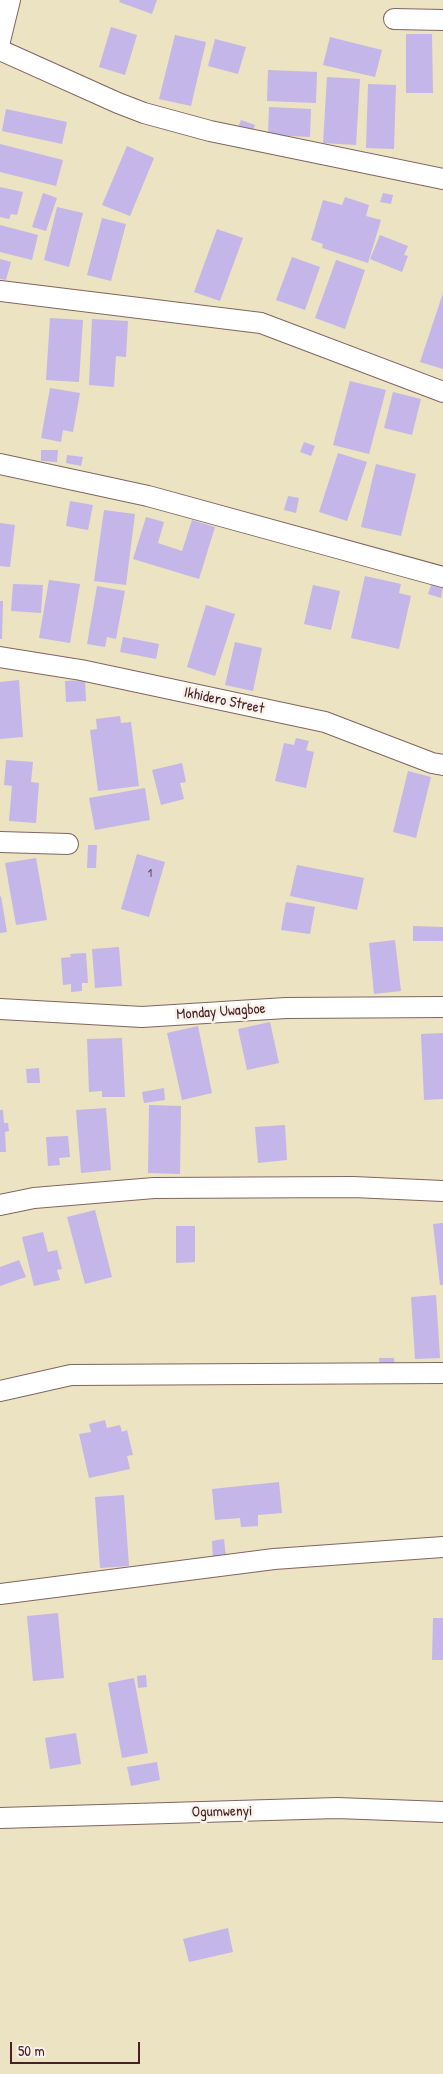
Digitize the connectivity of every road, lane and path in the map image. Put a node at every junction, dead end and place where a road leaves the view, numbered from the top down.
1 (10, 0) edge
2 (394, 19) dead end
3 (443, 20) edge
4 (0, 41) edge
5 (0, 50) edge
6 (443, 179) edge
7 (0, 292) edge
8 (443, 392) edge
9 (0, 464) edge
10 (443, 577) edge
11 (0, 657) edge
12 (443, 765) edge
13 (0, 842) edge
14 (68, 844) dead end
15 (443, 1007) edge
16 (0, 1009) edge
17 (443, 1191) edge
18 (0, 1206) edge
19 (443, 1373) edge
20 (0, 1391) edge
21 (443, 1547) edge
22 (0, 1594) edge
23 (443, 1812) edge
24 (0, 1818) edge

1 - 4 street
2 - 3 street
5 - 6 street
7 - 8 street
9 - 10 street
11 - 12 street, Ikhidero Street
13 - 14 street
15 - 16 street, Monday Uwagboe
17 - 18 street
19 - 20 street
21 - 22 street
23 - 24 street, Ogumwenyi

